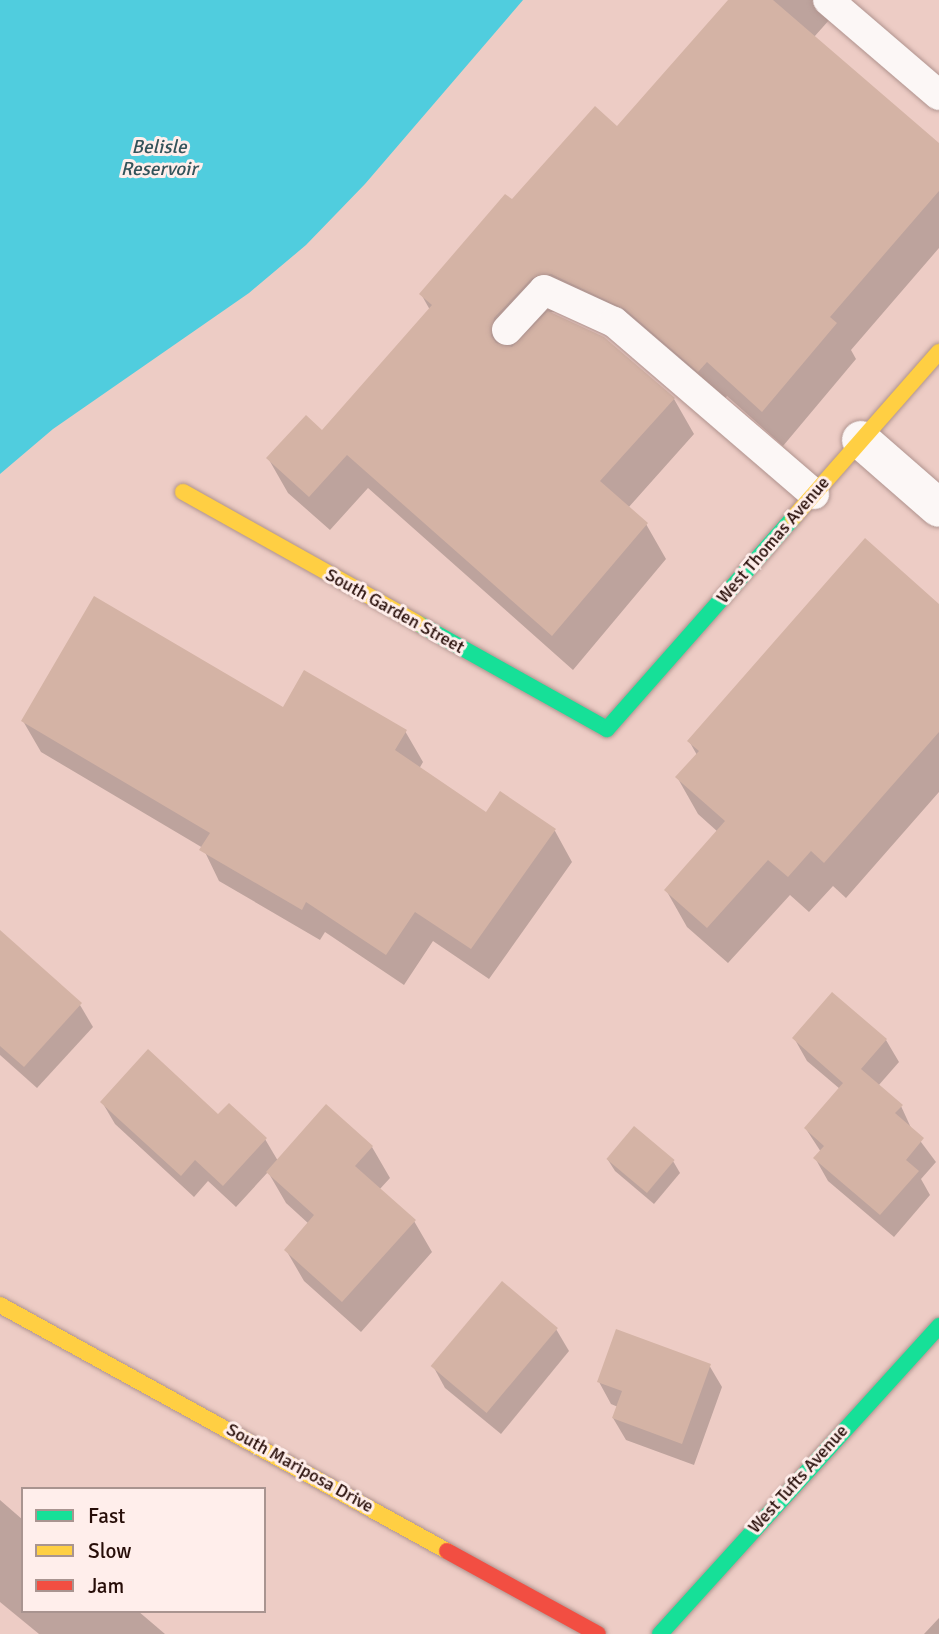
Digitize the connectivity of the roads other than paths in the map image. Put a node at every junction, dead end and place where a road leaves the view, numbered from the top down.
1 (828, 0) edge
2 (850, 10) edge
3 (939, 95) edge
4 (507, 330) dead end
5 (939, 352) edge
6 (861, 440) junction
7 (183, 492) dead end
8 (814, 494) junction
9 (939, 508) edge
10 (607, 729) joint
11 (0, 1305) edge
12 (939, 1326) edge
13 (597, 1634) edge
14 (660, 1634) edge

1 - 2 lane
2 - 3 lane
4 - 8 lane
5 - 6 street, West Thomas Avenue
6 - 8 street, West Thomas Avenue
6 - 9 street
7 - 10 street, South Garden Street
8 - 10 street, West Thomas Avenue
11 - 13 street, South Mariposa Drive
12 - 14 street, West Tufts Avenue

